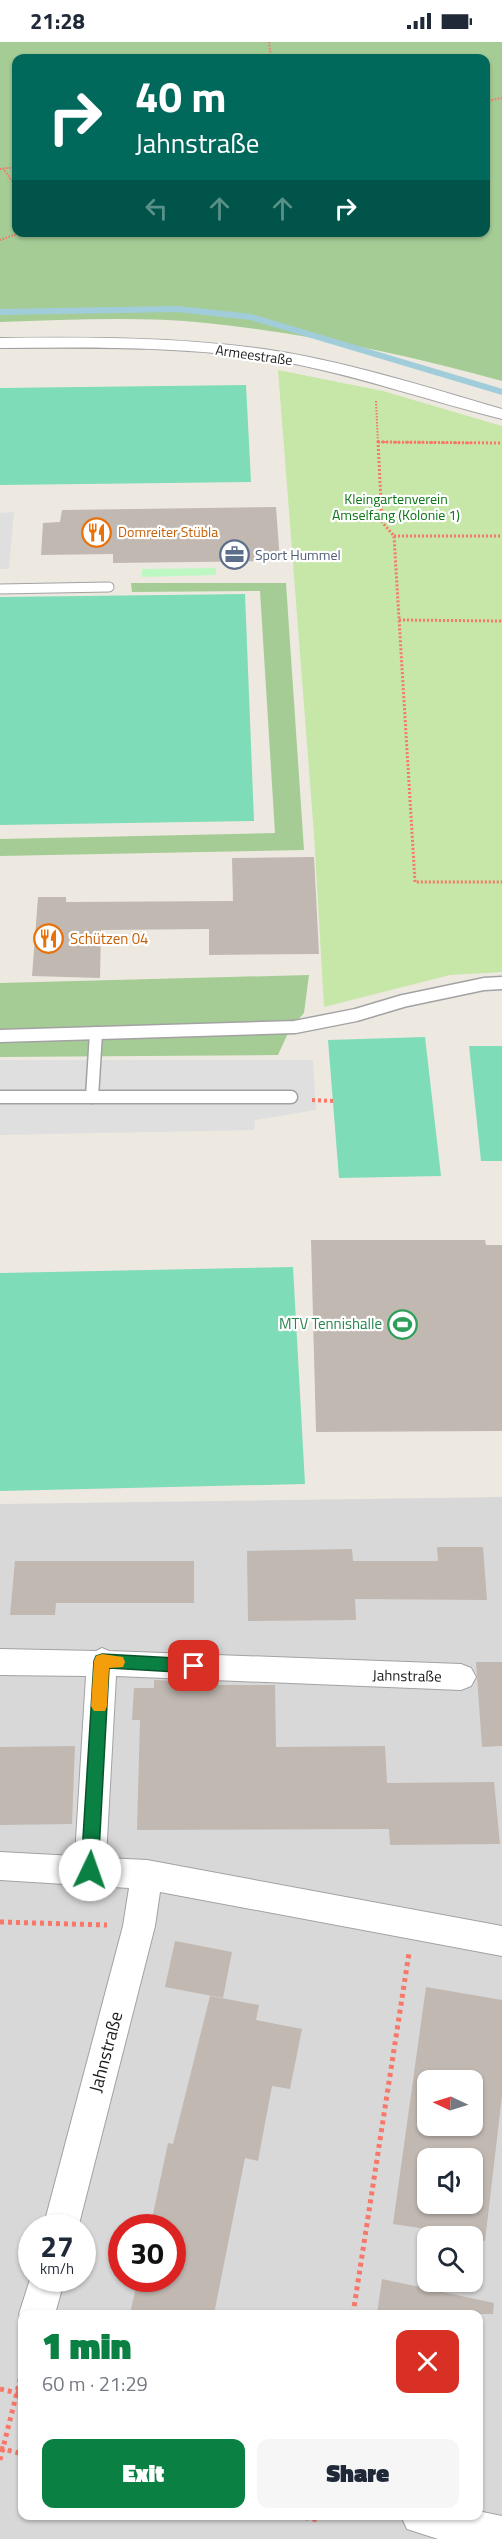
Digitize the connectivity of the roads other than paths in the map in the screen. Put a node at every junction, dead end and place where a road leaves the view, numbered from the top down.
1 (0, 343) edge
2 (502, 414) edge
3 (109, 587) dead end
4 (0, 589) edge
5 (502, 983) edge
6 (96, 1033) junction
7 (0, 1036) edge
8 (0, 1097) edge
9 (92, 1097) junction
10 (291, 1097) dead end
11 (102, 1661) junction
12 (0, 1662) edge
13 (461, 1677) dead end
14 (0, 1866) edge
15 (90, 1870) junction
16 (147, 1875) junction
17 (502, 1941) edge
18 (64, 2214) edge
19 (43, 2292) edge
20 (38, 2310) edge
21 (437, 2520) edge
22 (502, 2535) edge

1 - 2 street, Armeestraße
3 - 4 lane
5 - 6 lane
6 - 7 lane
6 - 9 lane
8 - 9 lane
9 - 10 lane
11 - 12 street, Jahnstraße
11 - 13 street, Jahnstraße
11 - 15 street
14 - 15 street
15 - 16 street
16 - 17 street
16 - 18 street, Jahnstraße
19 - 20 street
21 - 22 street

